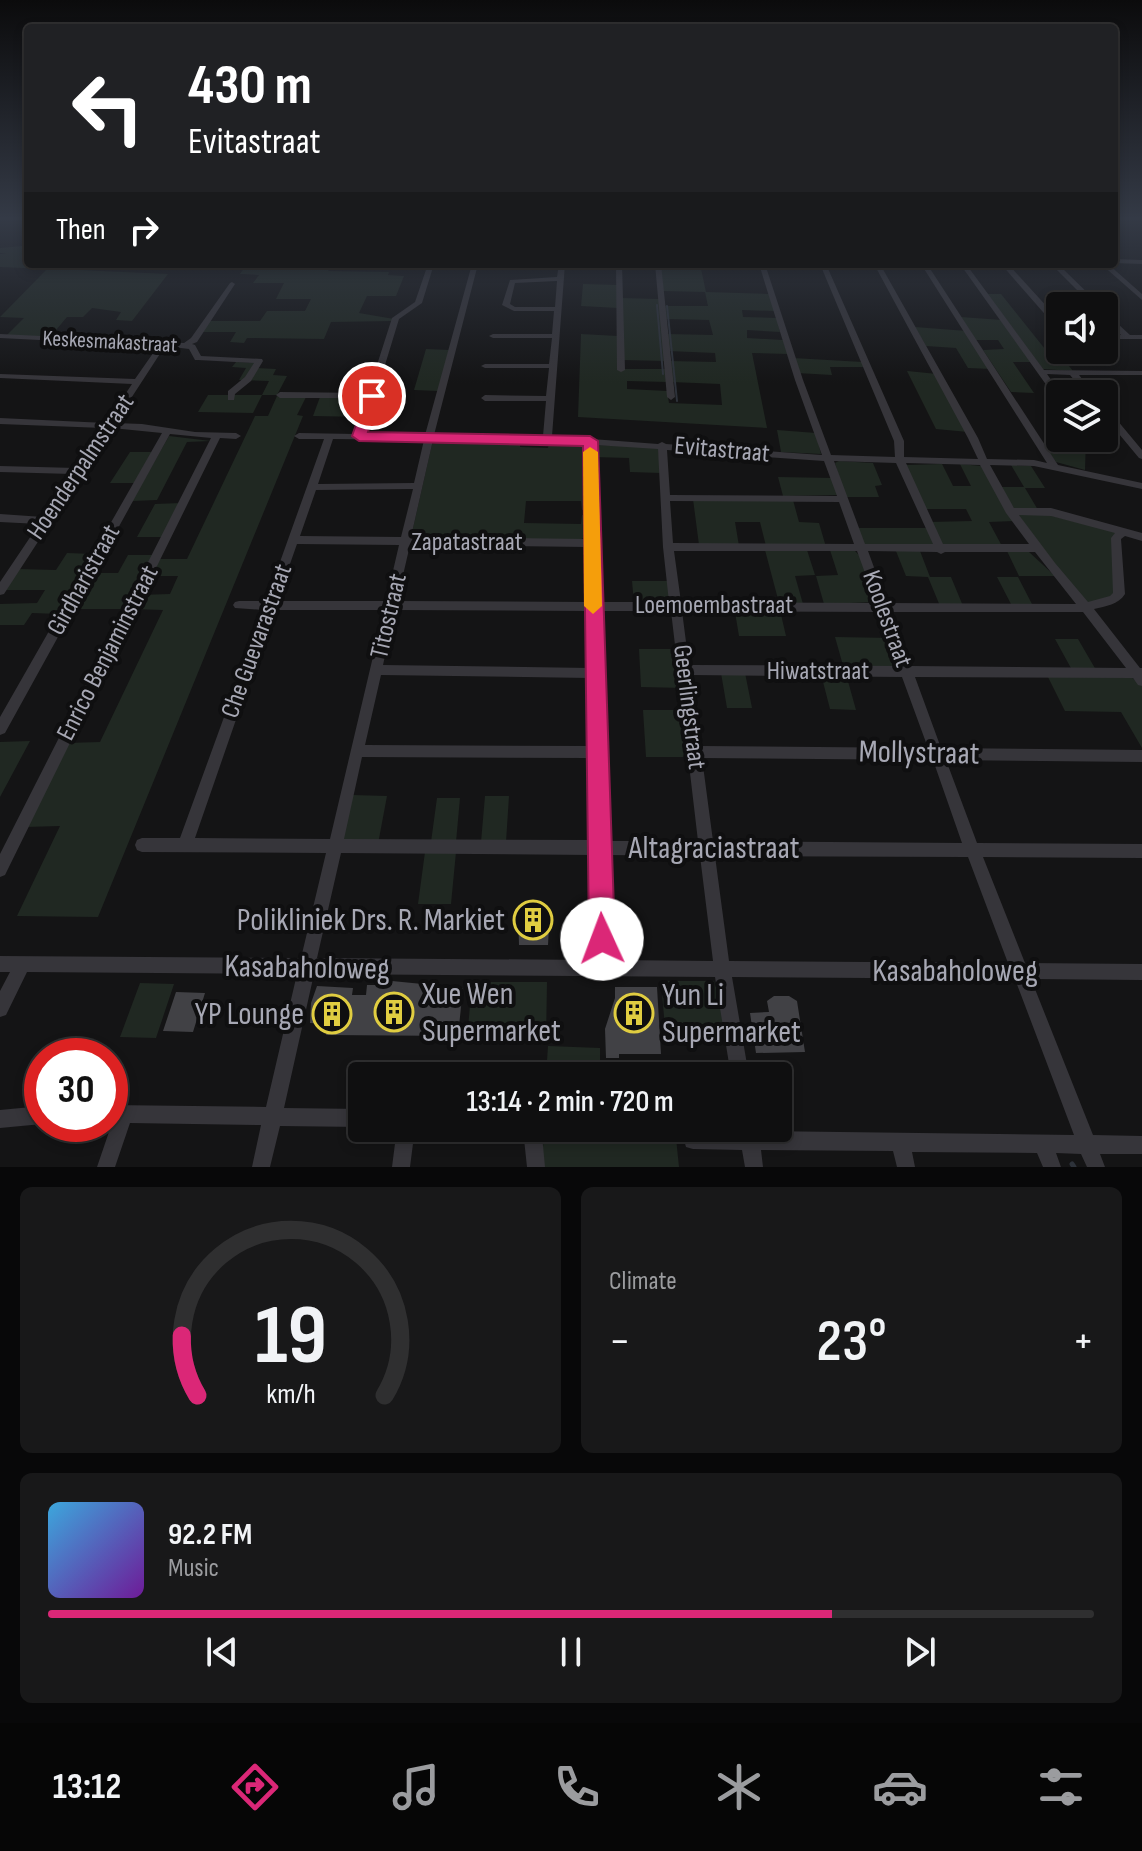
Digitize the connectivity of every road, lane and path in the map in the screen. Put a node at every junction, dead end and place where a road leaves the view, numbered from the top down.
1 (428, 273) edge
2 (473, 273) edge
3 (561, 273) edge
4 (619, 273) edge
5 (659, 273) edge
6 (765, 273) edge
7 (827, 273) edge
8 (882, 273) edge
9 (930, 273) edge
10 (970, 273) edge
11 (1013, 273) edge
12 (1064, 273) edge
13 (1115, 273) edge
14 (560, 279) junction
15 (232, 284) dead end
16 (1083, 292) edge
17 (1142, 298) edge
18 (558, 309) junction
19 (1046, 310) edge
20 (1118, 327) edge
21 (0, 336) edge
22 (493, 336) dead end
23 (555, 336) junction
24 (1118, 337) edge
25 (1128, 337) junction
26 (1142, 337) edge
27 (163, 344) junction
28 (185, 345) junction
29 (485, 366) dead end
30 (552, 366) junction
31 (621, 370) dead end
32 (1042, 372) junction
33 (1073, 373) junction
34 (1141, 374) edge
35 (0, 376) edge
36 (1048, 380) edge
37 (1079, 380) edge
38 (138, 382) junction
39 (280, 395) dead end
40 (372, 396) junction
41 (671, 397) dead end
42 (231, 398) dead end
43 (485, 398) dead end
44 (550, 399) junction
45 (0, 421) edge
46 (110, 425) junction
47 (1118, 427) edge
48 (167, 431) junction
49 (217, 436) junction
50 (236, 436) dead end
51 (299, 436) dead end
52 (330, 436) junction
53 (359, 436) junction
54 (430, 438) junction
55 (547, 439) junction
56 (590, 441) junction
57 (662, 445) junction
58 (1142, 456) edge
59 (827, 458) junction
60 (900, 461) junction
61 (983, 462) junction
62 (1053, 465) junction
63 (0, 469) edge
64 (79, 471) junction
65 (419, 486) junction
66 (1142, 486) edge
67 (312, 487) junction
68 (664, 498) junction
69 (843, 499) junction
70 (1010, 511) junction
71 (0, 518) edge
72 (45, 521) junction
73 (1123, 532) junction
74 (1142, 537) edge
75 (293, 540) junction
76 (406, 542) junction
77 (592, 543) junction
78 (668, 547) junction
79 (1034, 548) junction
80 (861, 549) junction
81 (941, 550) junction
82 (0, 591) edge
83 (392, 603) junction
84 (239, 605) dead end
85 (269, 605) junction
86 (593, 605) junction
87 (676, 605) junction
88 (882, 607) junction
89 (1083, 608) junction
90 (377, 670) junction
91 (686, 670) junction
92 (907, 672) junction
93 (595, 673) junction
94 (1140, 676) edge
95 (0, 729) edge
96 (358, 751) junction
97 (597, 752) junction
98 (695, 752) junction
99 (936, 752) junction
100 (1142, 756) edge
101 (142, 845) dead end
102 (185, 845) junction
103 (336, 847) junction
104 (599, 847) junction
105 (706, 848) junction
106 (972, 849) junction
107 (1142, 851) edge
108 (0, 870) edge
109 (0, 964) edge
110 (22, 965) junction
111 (307, 968) junction
112 (603, 969) junction
113 (722, 969) junction
114 (1019, 972) junction
115 (1142, 972) edge
116 (0, 1009) edge
117 (738, 1062) edge
118 (128, 1114) edge
119 (24, 1117) edge
120 (272, 1117) junction
121 (348, 1118) edge
122 (0, 1119) edge
123 (792, 1136) edge
124 (111, 1142) edge
125 (404, 1142) edge
126 (534, 1142) edge
127 (750, 1142) edge
128 (900, 1142) junction
129 (1043, 1144) junction
130 (1087, 1144) junction
131 (1142, 1145) edge
132 (106, 1167) edge
133 (261, 1167) edge
134 (401, 1167) edge
135 (536, 1167) edge
136 (754, 1167) edge
137 (906, 1167) edge
138 (1052, 1167) edge
139 (1096, 1167) edge

1 - 40 street
2 - 54 street, Titostraat
3 - 14 street
4 - 31 street
5 - 41 street
6 - 59 street, Koolestraat
7 - 60 street
8 - 61 street
9 - 62 street
10 - 32 street
11 - 19 street
12 - 16 street
13 - 17 street
14 - 18 street
14 - 18 street
15 - 28 street
18 - 23 street
20 - 25 street
21 - 27 street, Keskesmakastraat
22 - 23 street
23 - 30 street
24 - 25 street
25 - 26 street
27 - 28 street, Keskesmakastraat
27 - 38 street, Hoenderpalmstraat
28 - 42 street, Keskesmakastraat
29 - 30 street
30 - 44 street
32 - 33 street
32 - 36 street
33 - 34 street
33 - 37 street
35 - 38 street
38 - 46 street, Hoenderpalmstraat
39 - 40 street
40 - 53 street
43 - 44 street
44 - 55 street
45 - 46 street
46 - 48 street
46 - 64 street, Hoenderpalmstraat
47 - 58 street
48 - 49 street
48 - 95 street, Girdharistraat
49 - 50 street
49 - 108 street, Enrico Benjaminstraat
51 - 52 street, Evitastraat
52 - 53 street, Evitastraat
52 - 67 street, Che Guevarastraat
53 - 54 street, Evitastraat
54 - 55 street, Evitastraat
54 - 65 street, Titostraat
55 - 56 street, Evitastraat
56 - 57 street, Evitastraat
56 - 77 street
57 - 59 street, Evitastraat
57 - 68 street, Geerlingstraat
59 - 60 street, Evitastraat
59 - 69 street, Koolestraat
60 - 61 street, Evitastraat
60 - 81 street
61 - 62 street, Evitastraat
61 - 70 street
62 - 66 street, Evitastraat
63 - 64 street
64 - 72 street, Hoenderpalmstraat
65 - 67 street
65 - 76 street, Titostraat
67 - 75 street, Che Guevarastraat
68 - 69 street
68 - 78 street, Geerlingstraat
69 - 80 street, Koolestraat
70 - 73 street
70 - 79 street
71 - 72 street
72 - 82 street, Hoenderpalmstraat
73 - 74 street
73 - 89 street, Loemoembastraat
75 - 76 street, Zapatastraat
75 - 85 street, Che Guevarastraat
76 - 77 street, Zapatastraat
76 - 83 street, Titostraat
77 - 86 street
78 - 80 street
78 - 87 street, Geerlingstraat
79 - 81 street
79 - 89 street
80 - 81 street
80 - 88 street, Koolestraat
83 - 85 street, Loemoembastraat
83 - 86 street, Loemoembastraat
83 - 90 street, Titostraat
84 - 85 street, Loemoembastraat
85 - 102 street, Che Guevarastraat
86 - 87 street, Loemoembastraat
86 - 93 street
87 - 88 street, Loemoembastraat
87 - 91 street, Geerlingstraat
88 - 89 street, Loemoembastraat
88 - 92 street, Koolestraat
89 - 94 street
90 - 93 street
90 - 96 street, Titostraat
91 - 92 street, Hiwatstraat
91 - 98 street, Geerlingstraat
92 - 94 street, Hiwatstraat
92 - 99 street, Koolestraat
93 - 97 street
96 - 97 street
96 - 103 street, Titostraat
97 - 104 street
98 - 99 street, Mollystraat
98 - 105 street, Geerlingstraat
99 - 100 street, Mollystraat
99 - 106 street, Koolestraat
101 - 102 street, Altagraciastraat
102 - 103 street, Altagraciastraat
103 - 104 street, Altagraciastraat
103 - 111 street, Titostraat
104 - 105 street, Altagraciastraat
104 - 112 street
105 - 106 street, Altagraciastraat
105 - 113 street, Geerlingstraat
106 - 107 street, Altagraciastraat
106 - 114 street, Koolestraat
109 - 110 street, Kasabaholoweg
110 - 111 street, Kasabaholoweg
110 - 116 street
111 - 112 street, Kasabaholoweg
111 - 120 street, Titostraat
112 - 113 street, Kasabaholoweg
113 - 114 street, Kasabaholoweg
113 - 117 street, Geerlingstraat
114 - 115 street, Kasabaholoweg
114 - 130 street, Koolestraat
118 - 120 street
119 - 122 street
120 - 121 street
120 - 133 street, Titostraat
123 - 128 street
124 - 132 street
125 - 134 street
126 - 135 street
127 - 136 street
128 - 129 street
128 - 137 street
129 - 130 street
129 - 138 street
130 - 131 street
130 - 139 street, Koolestraat

